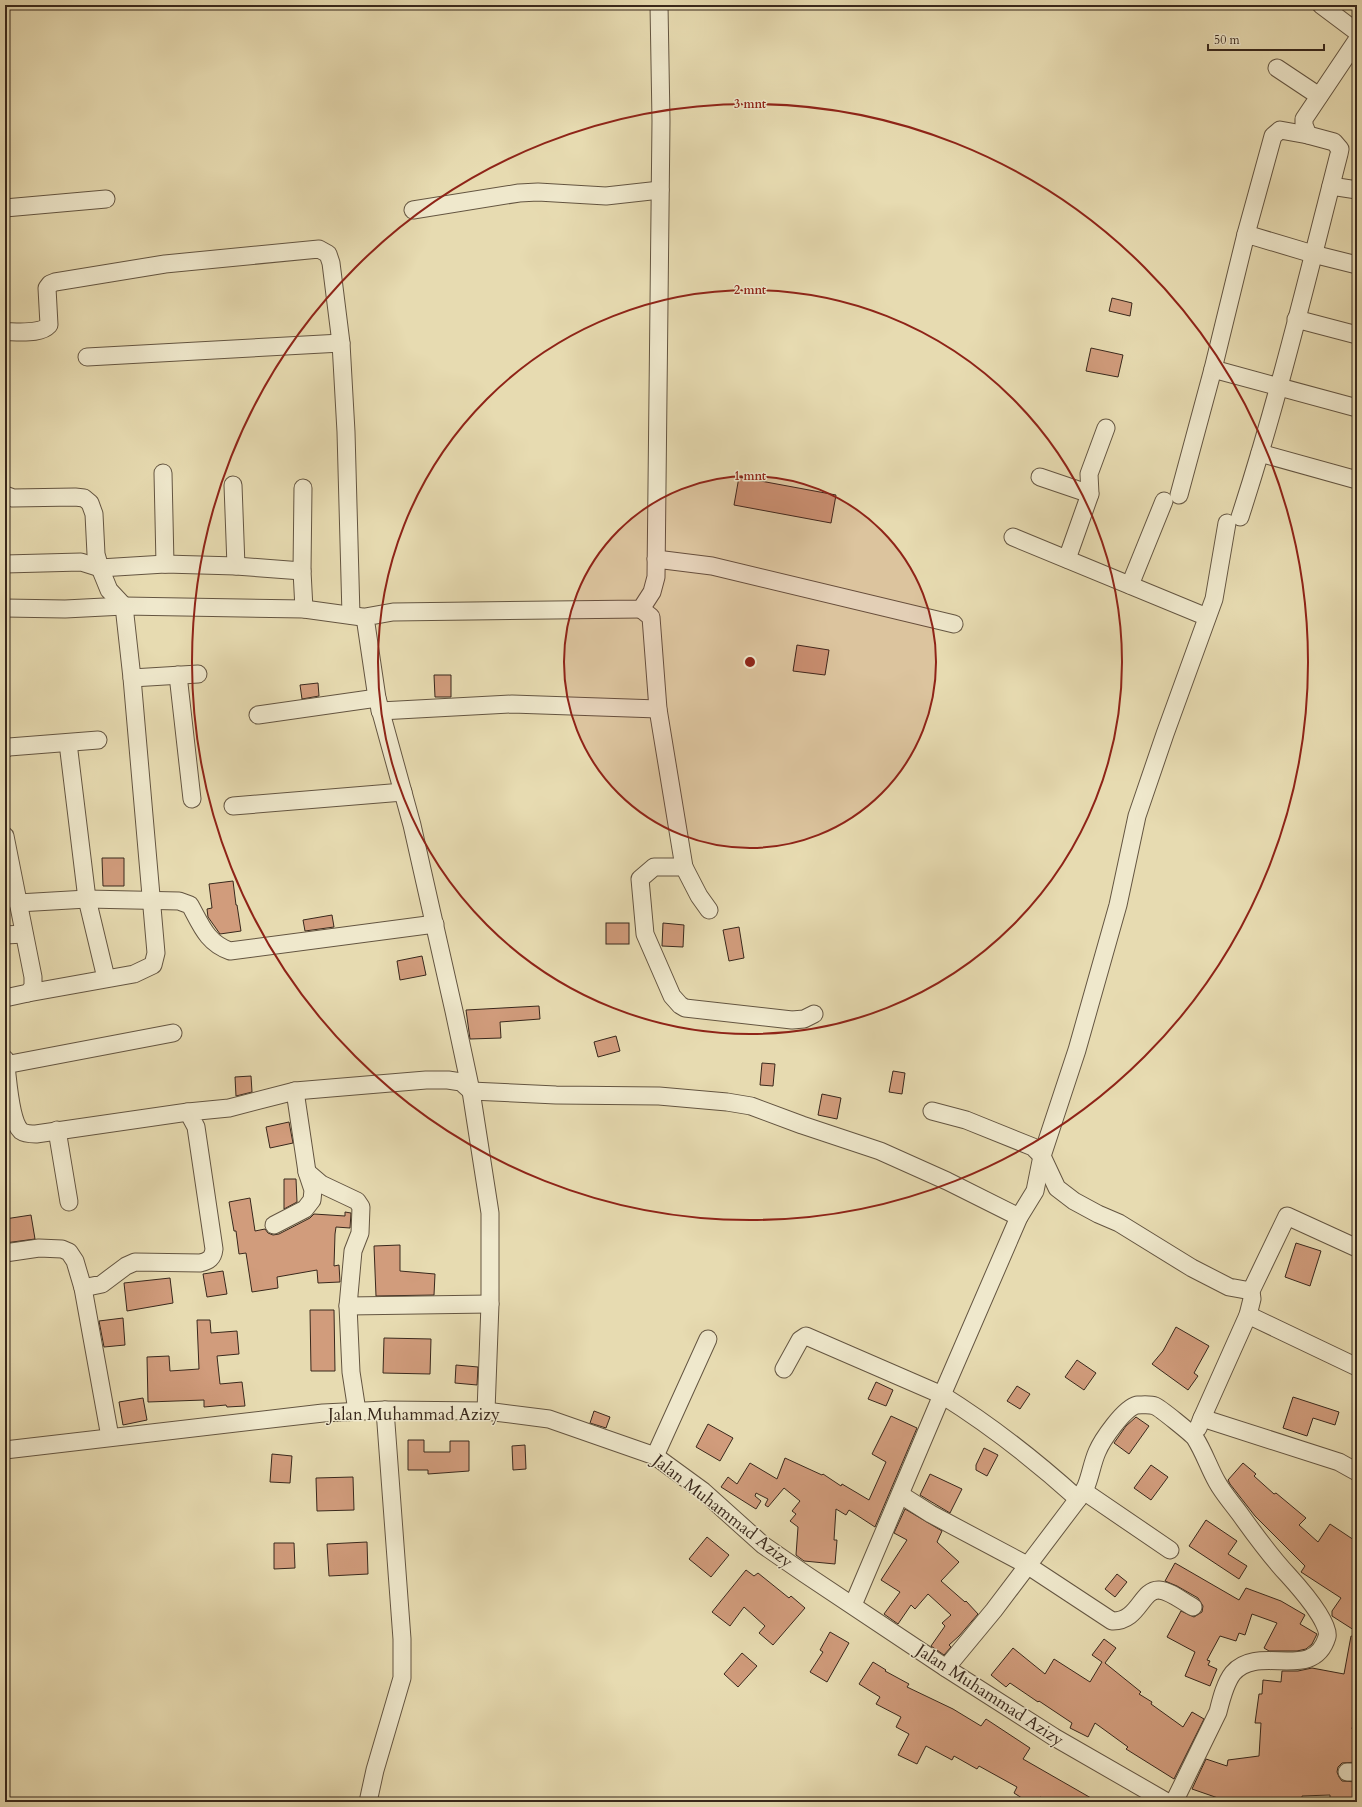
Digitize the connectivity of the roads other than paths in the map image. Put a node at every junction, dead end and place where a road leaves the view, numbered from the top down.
1 (659, 5) edge
2 (1321, 5) edge
3 (1357, 32) edge
4 (1357, 40) edge
5 (1277, 68) dead end
6 (1319, 96) junction
7 (1308, 135) junction
8 (1331, 186) junction
9 (660, 190) junction
10 (1357, 190) edge
11 (106, 199) dead end
12 (5, 208) edge
13 (413, 210) dead end
14 (1246, 234) junction
15 (1313, 254) junction
16 (1357, 265) edge
17 (1296, 319) junction
18 (5, 332) edge
19 (1357, 335) edge
20 (341, 343) junction
21 (87, 357) dead end
22 (1213, 369) junction
23 (1279, 386) junction
24 (1357, 408) edge
25 (1106, 428) dead end
26 (1260, 453) junction
27 (163, 473) dead end
28 (1040, 477) dead end
29 (1357, 480) edge
30 (233, 485) dead end
31 (303, 488) dead end
32 (1090, 494) junction
33 (5, 495) edge
34 (1013, 537) dead end
35 (656, 559) junction
36 (1067, 559) junction
37 (5, 564) edge
38 (165, 564) junction
39 (236, 566) junction
40 (100, 568) junction
41 (302, 571) junction
42 (1130, 585) junction
43 (124, 606) junction
44 (5, 608) edge
45 (304, 609) junction
46 (641, 609) junction
47 (358, 616) junction
48 (1207, 617) junction
49 (954, 624) dead end
50 (198, 674) dead end
51 (178, 675) junction
52 (132, 678) junction
53 (378, 704) junction
54 (658, 709) junction
55 (258, 715) dead end
56 (98, 740) dead end
57 (68, 743) junction
58 (5, 749) edge
59 (403, 792) junction
60 (192, 799) dead end
61 (233, 806) dead end
62 (5, 836) edge
63 (684, 867) junction
64 (87, 899) junction
65 (152, 900) junction
66 (18, 903) junction
67 (709, 910) dead end
68 (435, 924) junction
69 (24, 934) junction
70 (5, 935) edge
71 (106, 978) junction
72 (28, 993) junction
73 (5, 998) edge
74 (814, 1014) dead end
75 (173, 1033) dead end
76 (5, 1063) edge
77 (295, 1090) junction
78 (471, 1091) junction
79 (932, 1111) dead end
80 (188, 1112) junction
81 (57, 1130) junction
82 (1042, 1156) junction
83 (307, 1172) junction
84 (1056, 1188) junction
85 (1035, 1191) junction
86 (69, 1202) dead end
87 (1019, 1217) junction
88 (274, 1225) dead end
89 (1357, 1248) edge
90 (5, 1253) edge
91 (83, 1288) junction
92 (1251, 1291) junction
93 (490, 1304) junction
94 (348, 1306) junction
95 (1248, 1315) junction
96 (708, 1339) dead end
97 (1357, 1367) edge
98 (784, 1369) dead end
99 (942, 1395) junction
100 (385, 1410) junction
101 (357, 1411) junction
102 (486, 1411) junction
103 (1202, 1418) junction
104 (110, 1437) junction
105 (1195, 1437) junction
106 (5, 1450) edge
107 (655, 1456) junction
108 (1357, 1472) edge
109 (901, 1494) junction
110 (1082, 1495) junction
111 (1170, 1550) dead end
112 (1028, 1565) junction
113 (853, 1606) junction
114 (1193, 1607) dead end
115 (946, 1668) junction
116 (368, 1802) edge
117 (1167, 1802) edge
118 (1174, 1802) edge

1 - 9 street
2 - 3 street
4 - 6 street
5 - 6 street
6 - 7 street
7 - 8 street
7 - 14 street
8 - 10 street
8 - 15 street
9 - 13 street
9 - 35 street
11 - 12 street
14 - 15 street
14 - 22 street
15 - 16 street
15 - 17 street
17 - 19 street
17 - 23 street
18 - 20 street
20 - 21 street
20 - 47 street
22 - 23 street
22 - 42 street
23 - 24 street
23 - 26 street
25 - 32 street
26 - 29 street
26 - 48 street
27 - 38 street
28 - 32 street
30 - 39 street
31 - 41 street
32 - 36 street
33 - 40 street
34 - 36 street
35 - 46 street
35 - 49 street
36 - 42 street
37 - 40 street
38 - 39 street
38 - 40 street
39 - 41 street
40 - 43 street
41 - 45 street
42 - 48 street
43 - 44 street
43 - 45 street
43 - 52 street
45 - 47 street
46 - 47 street
46 - 54 street
47 - 53 street
48 - 82 street
50 - 51 street
51 - 52 street
51 - 60 street
52 - 65 street
53 - 54 street
53 - 55 street
53 - 59 street
54 - 63 street
56 - 57 street
57 - 58 street
57 - 64 street
59 - 61 street
59 - 68 street
62 - 66 street
63 - 67 street
63 - 74 street
64 - 65 street
64 - 66 street
64 - 71 street
65 - 68 street
65 - 71 street
66 - 69 street
68 - 78 street
69 - 70 street
69 - 72 street
71 - 72 street
72 - 73 street
75 - 76 street
76 - 81 street
77 - 78 street
77 - 80 street
77 - 83 street
78 - 87 street
78 - 93 street
79 - 82 street
80 - 81 street
80 - 91 street
81 - 86 street
82 - 84 street
82 - 85 street
83 - 88 street
83 - 94 street
84 - 85 street
84 - 92 street
85 - 87 street
87 - 99 street
89 - 92 street
90 - 91 street
91 - 104 street
92 - 95 street
93 - 94 street
93 - 102 street
94 - 101 street
95 - 97 street
95 - 103 street
96 - 107 street
98 - 99 street
99 - 109 street
99 - 110 street
100 - 101 street, Jalan Muhammad Azizy
100 - 102 street, Jalan Muhammad Azizy
100 - 116 street
101 - 104 street, Jalan Muhammad Azizy
102 - 107 street, Jalan Muhammad Azizy
103 - 105 street
103 - 108 street
104 - 106 street, Jalan Muhammad Azizy
105 - 110 street
105 - 118 street
107 - 113 street, Jalan Muhammad Azizy
109 - 112 street
109 - 113 street
110 - 111 street
110 - 112 street
112 - 114 street
112 - 115 street
113 - 115 street, Jalan Muhammad Azizy
115 - 117 street, Jalan Muhammad Azizy

